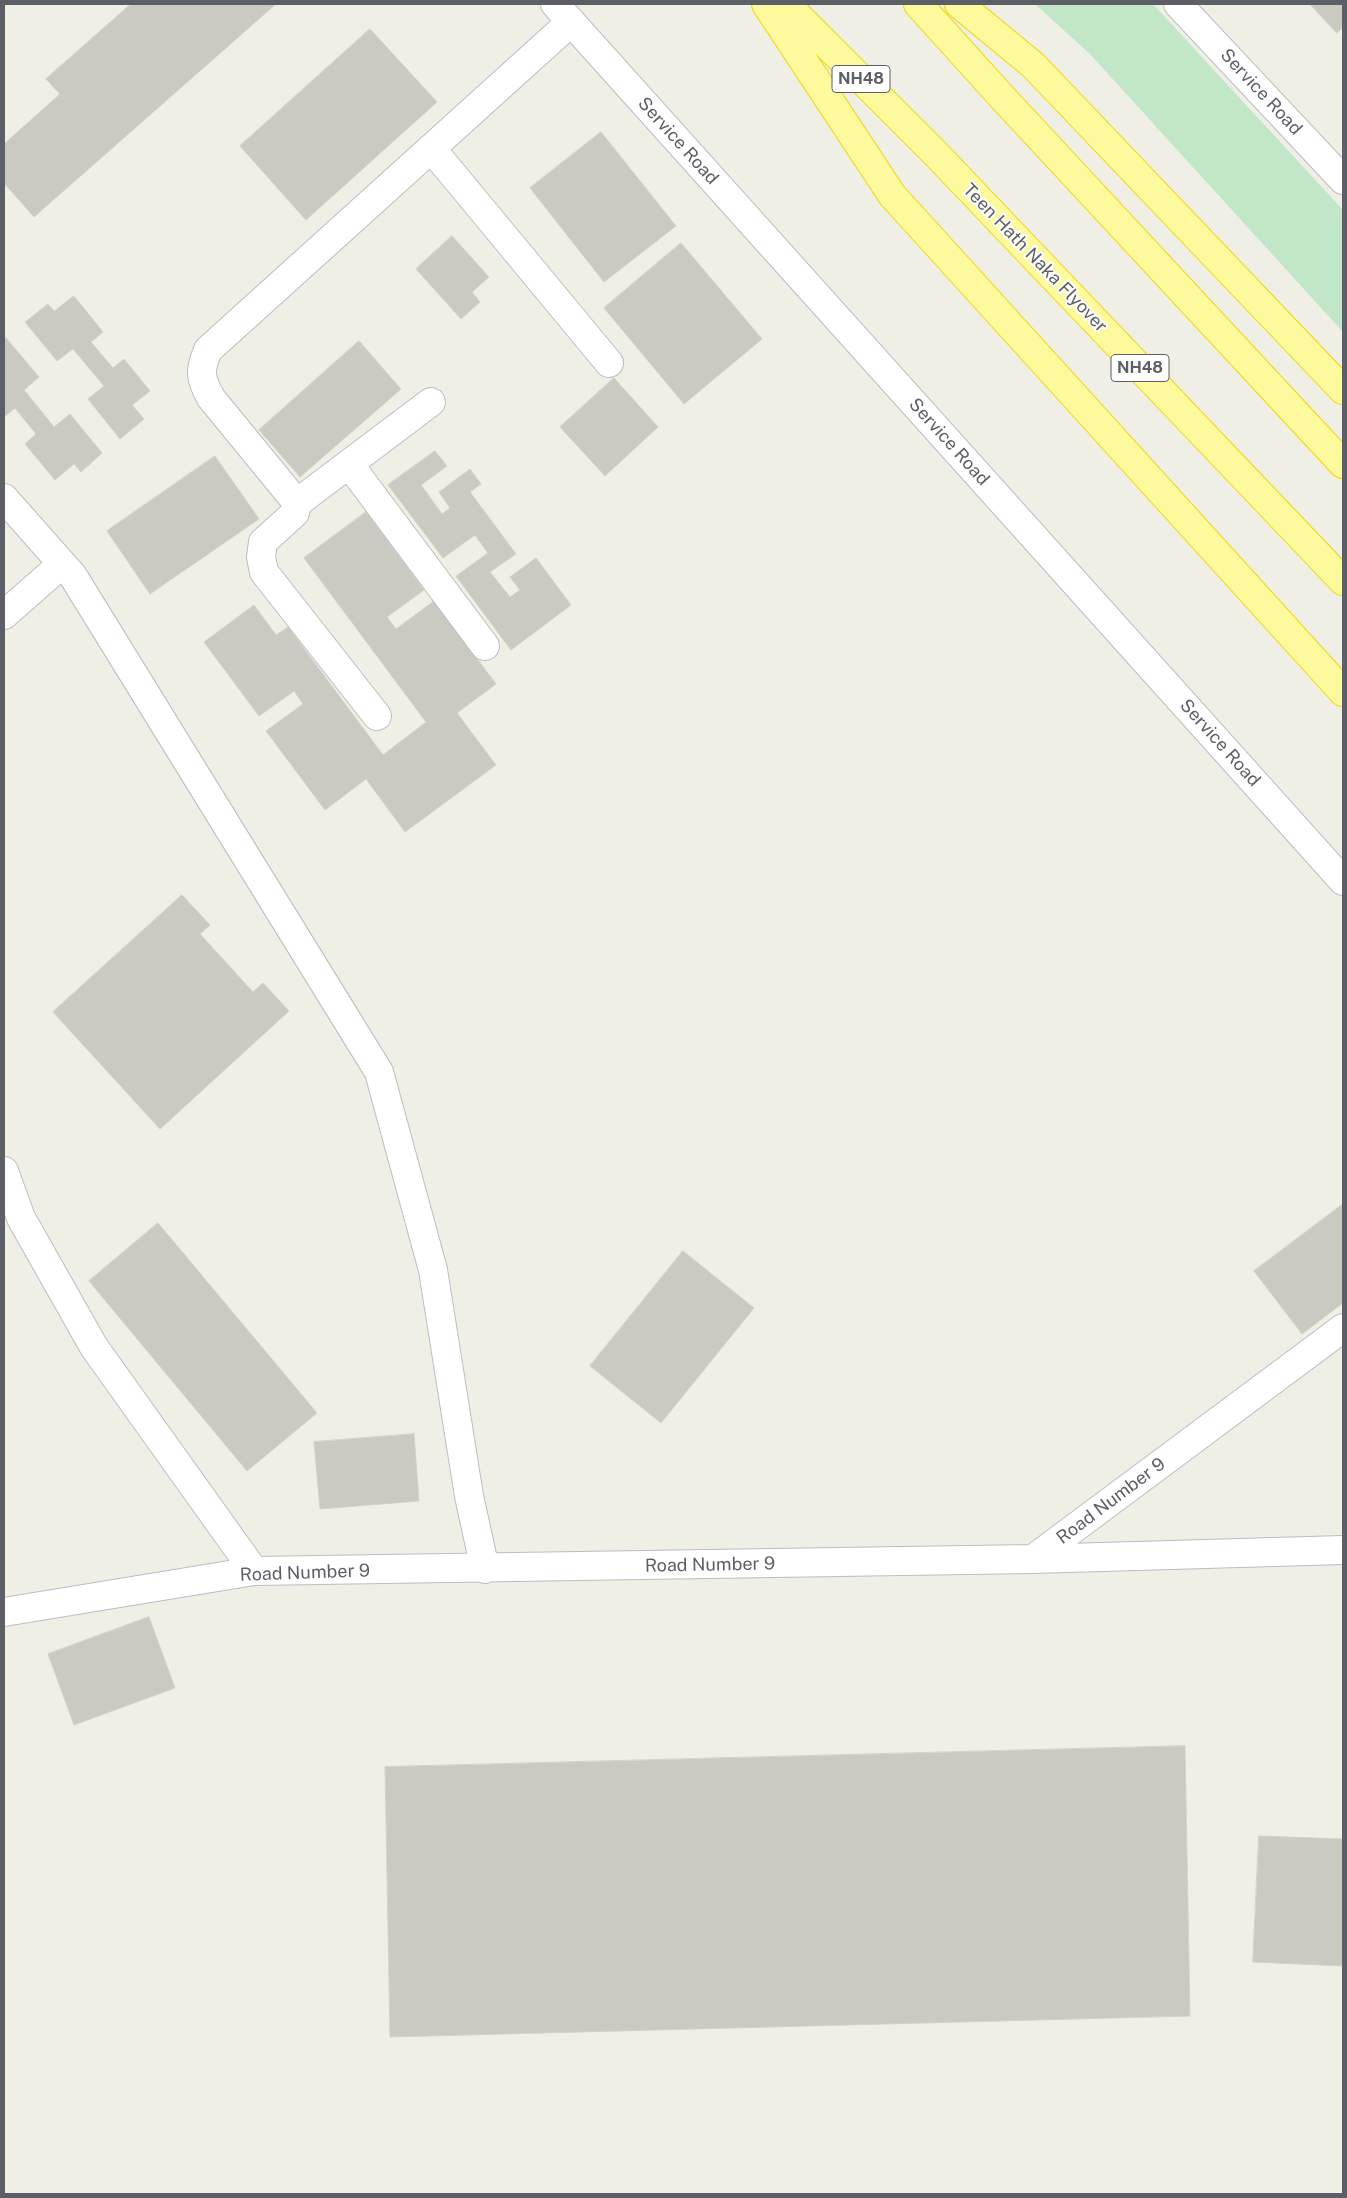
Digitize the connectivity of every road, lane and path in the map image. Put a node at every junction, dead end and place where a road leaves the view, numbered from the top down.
1 (766, 4) edge
2 (786, 4) edge
3 (918, 4) edge
4 (959, 4) edge
5 (1178, 4) edge
6 (563, 13) edge
7 (431, 148) junction
8 (1343, 180) edge
9 (608, 363) dead end
10 (1343, 390) edge
11 (431, 402) dead end
12 (349, 464) junction
13 (1343, 464) edge
14 (4, 498) edge
15 (297, 503) junction
16 (62, 564) junction
17 (1343, 581) edge
18 (4, 615) edge
19 (485, 646) dead end
20 (1343, 692) edge
21 (377, 716) dead end
22 (1343, 881) edge
23 (4, 1171) edge
24 (1343, 1328) edge
25 (1343, 1550) edge
26 (1033, 1559) junction
27 (485, 1569) junction
28 (254, 1571) junction
29 (4, 1612) edge

1 - 20 highway
2 - 17 highway, Teen Hath Naka Flyover / NH48
3 - 13 highway
4 - 10 highway
5 - 8 street, Service Road
6 - 7 street
6 - 22 street, Service Road
7 - 9 street
7 - 15 street
11 - 12 street
12 - 15 street
12 - 19 street
14 - 16 street
15 - 21 street
16 - 18 street
16 - 27 street
23 - 28 street
24 - 26 street, Road Number 9
25 - 26 street
26 - 27 street, Road Number 9
27 - 28 street, Road Number 9
28 - 29 street, Road Number 9

